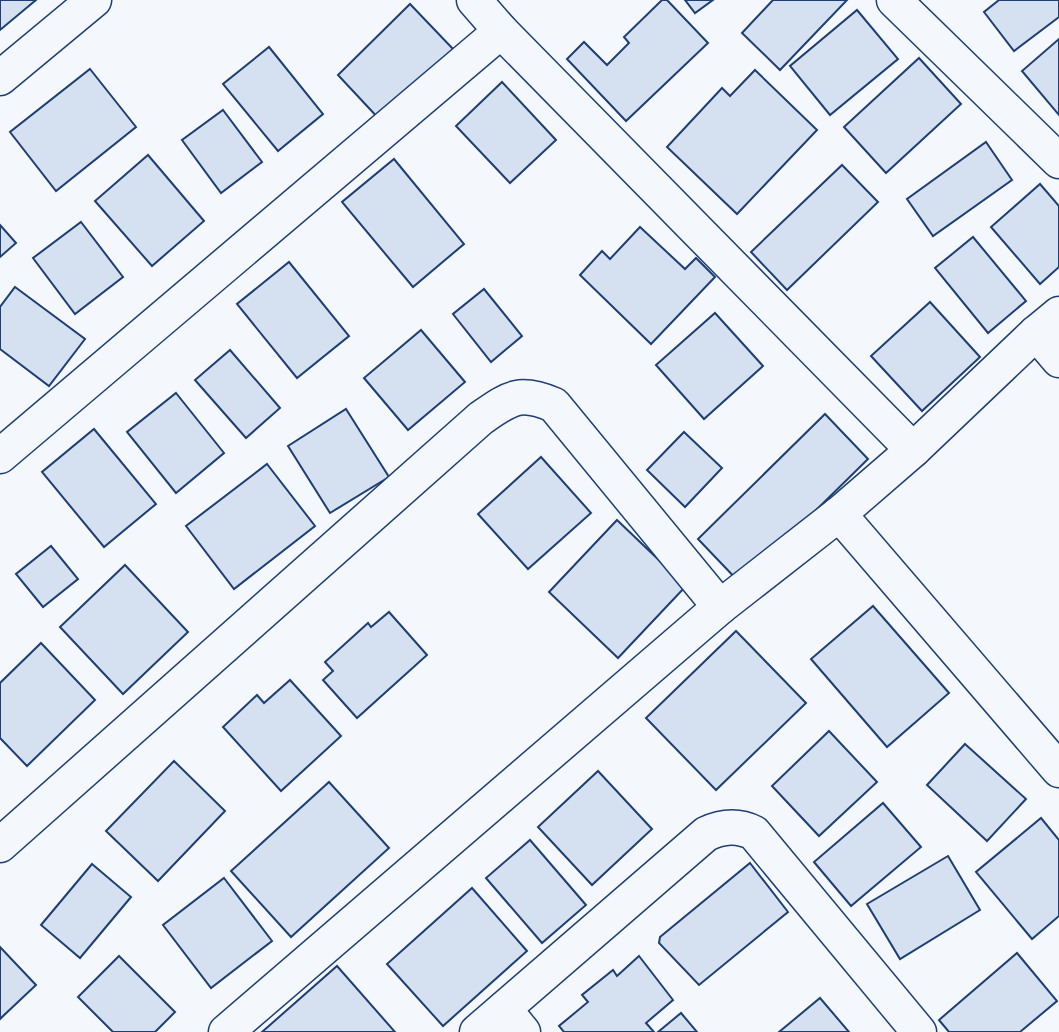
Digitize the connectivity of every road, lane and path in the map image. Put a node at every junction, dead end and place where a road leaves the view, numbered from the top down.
1 (94, 0) edge
2 (474, 0) edge
3 (894, 0) edge
4 (501, 31) junction
5 (0, 78) edge
6 (1059, 161) edge
7 (1048, 324) edge
8 (1059, 360) edge
9 (913, 450) junction
10 (0, 456) edge
11 (839, 514) junction
12 (720, 607) junction
13 (1059, 770) edge
14 (0, 845) edge
15 (513, 1020) edge
16 (226, 1032) edge
17 (477, 1032) edge
18 (919, 1032) edge

1 - 5 street
2 - 4 street
3 - 6 street
4 - 9 street
4 - 10 street
7 - 8 street
7 - 9 street
9 - 11 street
11 - 12 street
11 - 13 street
12 - 14 street
12 - 16 street
15 - 17 street
15 - 18 street

